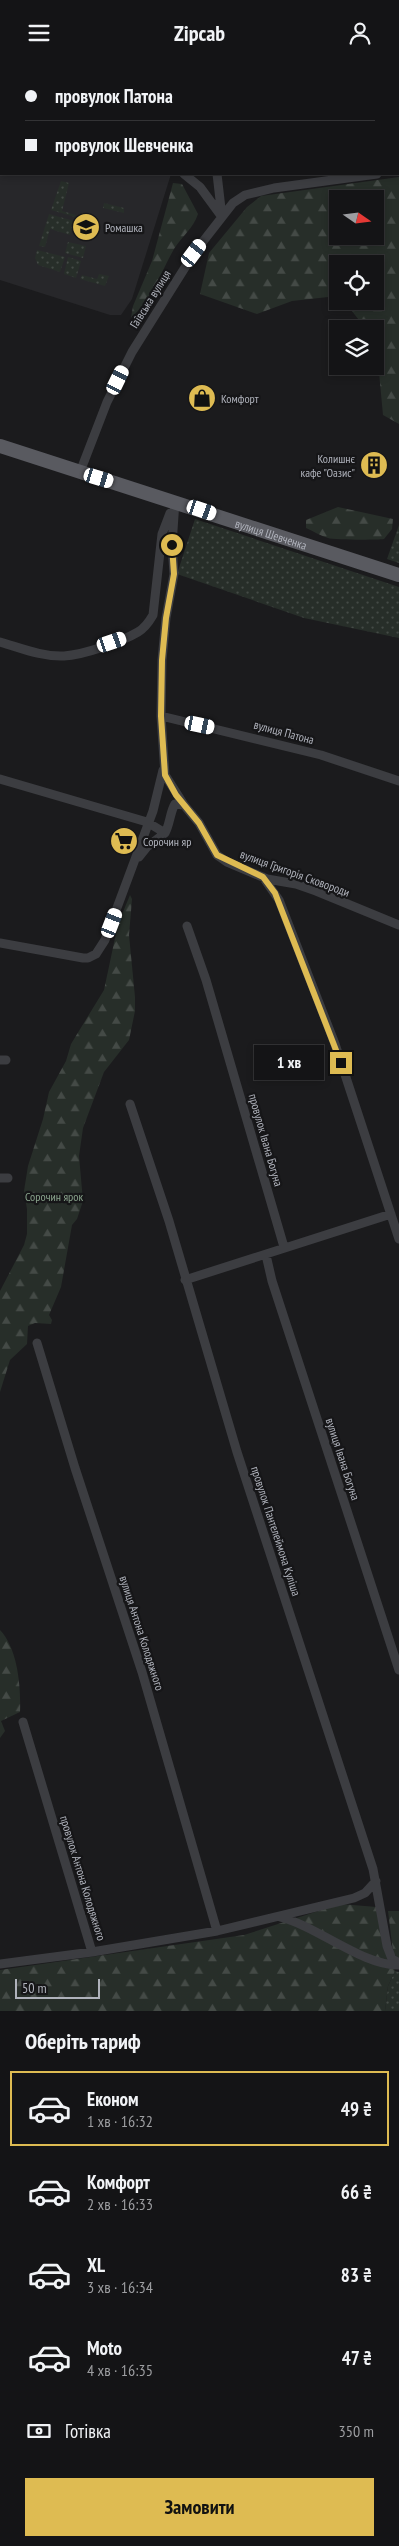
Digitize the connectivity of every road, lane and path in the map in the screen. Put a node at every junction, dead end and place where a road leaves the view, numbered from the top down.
1 (185, 175) edge
2 (217, 175) edge
3 (370, 175) edge
4 (222, 217) junction
5 (0, 446) edge
6 (80, 472) junction
7 (175, 501) junction
8 (399, 575) edge
9 (0, 642) edge
10 (161, 716) junction
11 (163, 768) junction
12 (0, 779) edge
13 (399, 781) edge
14 (184, 805) junction
15 (147, 822) junction
16 (165, 833) junction
17 (263, 877) junction
18 (129, 878) junction
19 (187, 925) dead end
20 (399, 925) edge
21 (0, 943) edge
22 (130, 1104) dead end
23 (391, 1214) junction
24 (399, 1239) edge
25 (284, 1247) junction
26 (266, 1255) junction
27 (185, 1280) junction
28 (38, 1343) dead end
29 (399, 1670) edge
30 (23, 1722) dead end
31 (376, 1881) junction
32 (278, 1916) junction
33 (218, 1931) junction
34 (92, 1952) junction
35 (0, 1963) edge
36 (399, 1964) edge

1 - 4 street
2 - 4 street
3 - 4 street, Гаївська вулиця
4 - 6 street, Гаївська вулиця
5 - 6 main road, вулиця Шевченка
6 - 7 main road, вулиця Шевченка
7 - 8 main road, вулиця Шевченка
7 - 9 street
7 - 10 street
10 - 11 street
10 - 13 street, вулиця Патона
11 - 14 street, вулиця Григорія Сковороди
11 - 15 street
12 - 15 street
14 - 16 street
14 - 17 street, вулиця Григорія Сковороди
15 - 16 street
15 - 18 street
16 - 18 street
17 - 20 street, вулиця Григорія Сковороди
17 - 23 street
18 - 21 street
19 - 25 street, провулок Івана Богуна
22 - 27 street, провулок Пантелеймона Куліша
23 - 24 street
23 - 25 street
25 - 26 street
26 - 27 street
26 - 29 street, вулиця Івана Богуна
27 - 31 street, провулок Пантелеймона Куліша
28 - 33 street, вулиця Антона Колодяжного
30 - 34 street, провулок Антона Колодяжного
31 - 32 street
31 - 36 street, провулок Пантелеймона Куліша
32 - 33 street
32 - 36 street
33 - 34 street
34 - 35 street, провулок Антона Колодяжного

